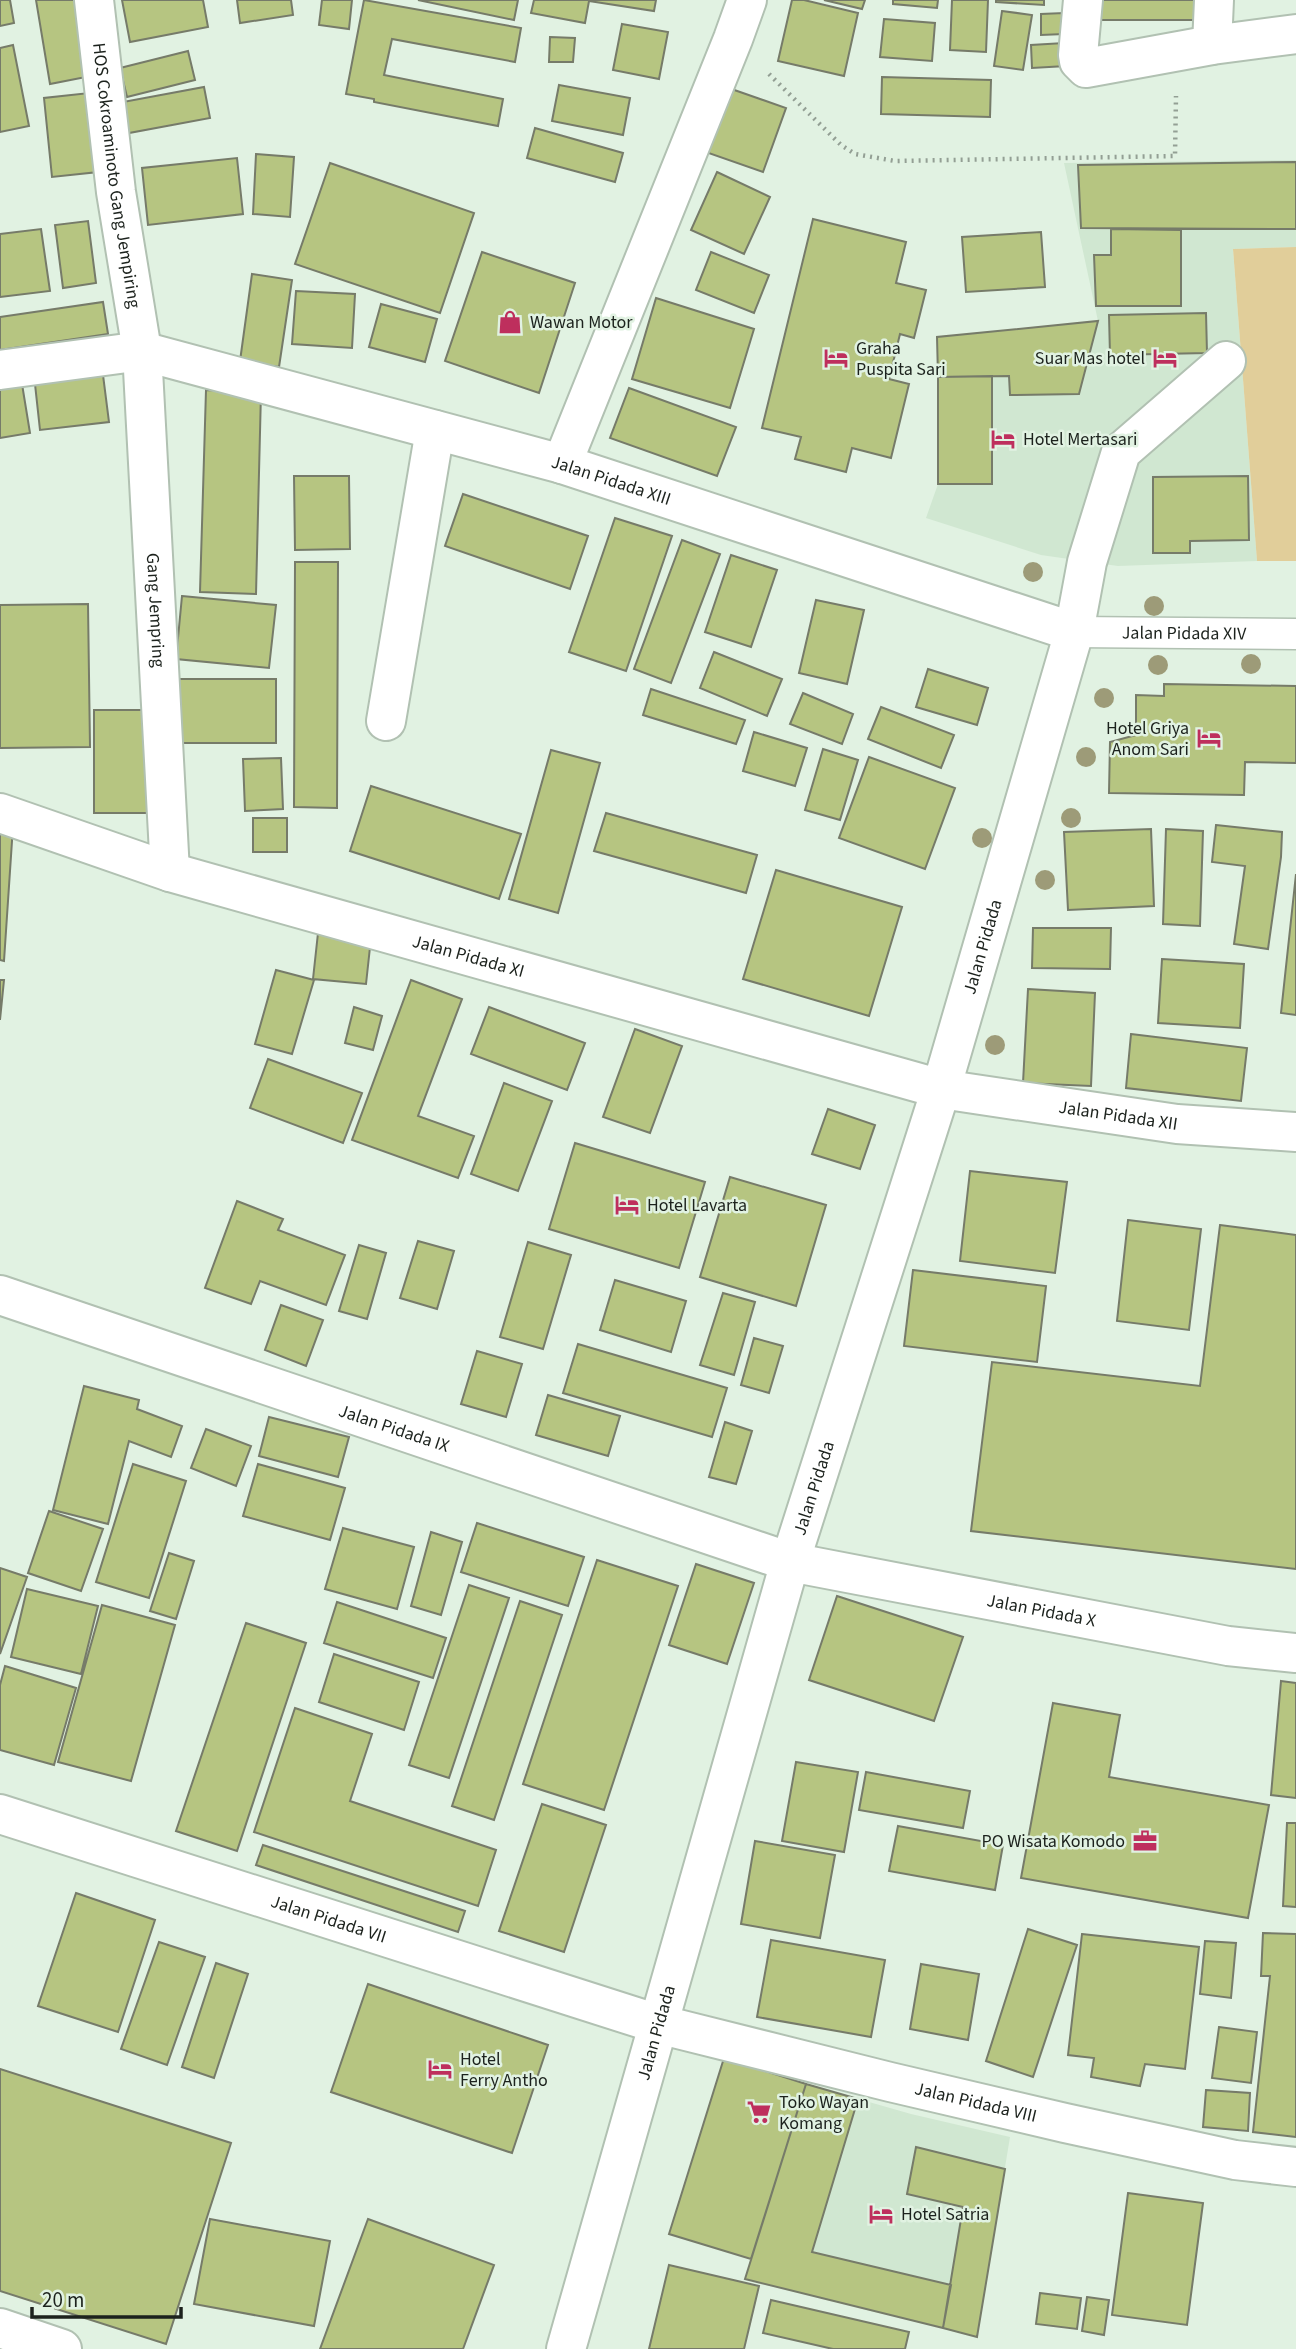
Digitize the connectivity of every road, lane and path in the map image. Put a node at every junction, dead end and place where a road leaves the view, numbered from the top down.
1 (94, 0) edge
2 (747, 0) edge
3 (1083, 0) edge
4 (1214, 0) edge
5 (1296, 34) edge
6 (733, 39) junction
7 (1195, 48) junction
8 (142, 351) junction
9 (1226, 361) dead end
10 (0, 370) edge
11 (435, 430) junction
12 (562, 464) junction
13 (1074, 632) junction
14 (1296, 634) edge
15 (386, 721) dead end
16 (0, 813) edge
17 (170, 872) junction
18 (941, 1089) junction
19 (1296, 1132) edge
20 (0, 1295) edge
21 (790, 1562) junction
22 (1296, 1653) edge
23 (0, 1814) edge
24 (658, 2024) junction
25 (1296, 2167) edge
26 (0, 2328) edge
27 (62, 2349) edge
28 (566, 2349) edge

1 - 8 street, HOS Cokroaminoto Gang Jempiring
2 - 6 street
3 - 7 street
4 - 7 street
5 - 7 street
6 - 7 path
6 - 12 street
8 - 10 street
8 - 11 street, Jalan Pidada XIII
8 - 17 street, Gang Jempring
9 - 13 street, Jalan Pidada
11 - 12 street, Jalan Pidada XIII
11 - 15 street
12 - 13 street, Jalan Pidada XIII
13 - 14 lane, Jalan Pidada XIV
13 - 18 street, Jalan Pidada
16 - 17 street, Jalan Pidada XI
17 - 18 street, Jalan Pidada XI
18 - 19 street, Jalan Pidada XII
18 - 21 street, Jalan Pidada
20 - 21 street, Jalan Pidada IX
21 - 22 street, Jalan Pidada X
21 - 24 street, Jalan Pidada
23 - 24 street, Jalan Pidada VII
24 - 25 street, Jalan Pidada VIII
24 - 28 street, Jalan Pidada
26 - 27 street

